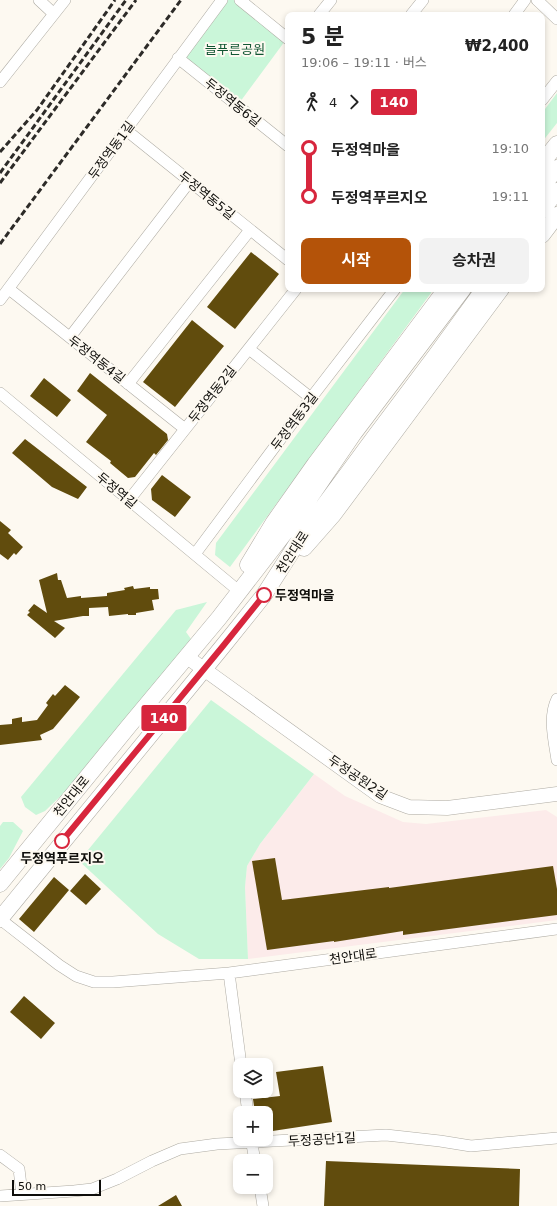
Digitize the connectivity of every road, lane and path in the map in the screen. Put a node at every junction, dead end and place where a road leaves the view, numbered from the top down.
1 (39, 0) edge
2 (65, 0) edge
3 (222, 0) edge
4 (240, 0) edge
5 (331, 0) edge
6 (423, 0) edge
7 (525, 0) edge
8 (537, 0) edge
9 (321, 12) edge
10 (413, 12) edge
11 (516, 12) edge
12 (54, 14) junction
13 (557, 19) edge
14 (285, 36) edge
15 (178, 58) junction
16 (557, 81) edge
17 (0, 82) edge
18 (545, 96) edge
19 (126, 130) junction
20 (285, 144) edge
21 (557, 144) edge
22 (545, 159) edge
23 (557, 168) edge
24 (190, 181) junction
25 (545, 183) edge
26 (557, 191) edge
27 (545, 206) edge
28 (557, 215) edge
29 (250, 230) junction
30 (545, 231) edge
31 (285, 258) edge
32 (8, 289) junction
33 (294, 292) edge
34 (393, 292) edge
35 (444, 292) edge
36 (461, 292) edge
37 (482, 292) edge
38 (499, 292) edge
39 (0, 300) edge
40 (70, 338) junction
41 (249, 349) junction
42 (128, 384) junction
43 (0, 393) edge
44 (311, 398) junction
45 (185, 429) junction
46 (129, 500) junction
47 (195, 554) junction
48 (234, 587) junction
49 (264, 595) junction
50 (220, 618) junction
51 (187, 657) junction
52 (204, 669) junction
53 (557, 699) edge
54 (557, 760) edge
55 (557, 794) edge
56 (0, 884) edge
57 (0, 919) edge
58 (557, 929) edge
59 (229, 972) junction
60 (240, 1058) edge
61 (557, 1138) edge
62 (273, 1140) edge
63 (233, 1143) edge
64 (0, 1155) edge
65 (22, 1194) junction
66 (261, 1194) edge
67 (0, 1196) edge
68 (263, 1206) edge

1 - 12 street
2 - 12 street
3 - 15 street, 두정역동1길
4 - 14 street
5 - 9 street
6 - 10 street
7 - 11 street
8 - 13 street
12 - 17 street
15 - 19 street, 두정역동1길
15 - 20 street, 두정역동6길
16 - 18 street
19 - 24 street, 두정역동5길
19 - 32 street, 두정역동1길
21 - 22 main road
23 - 25 main road
24 - 29 street, 두정역동5길
24 - 40 street
26 - 27 main road
28 - 30 main road
29 - 31 street, 두정역동5길
29 - 42 street
32 - 39 street, 두정역동1길
32 - 40 street, 두정역동4길
33 - 41 street, 두정역동2길
34 - 44 street, 두정역동3길
35 - 48 main road
36 - 50 main road, 천안대로
37 - 49 main road, 천안대로
38 - 49 main road
40 - 42 street, 두정역동4길
41 - 44 street
41 - 45 street, 두정역동2길
42 - 45 street, 두정역동4길
43 - 46 street, 두정역길
44 - 47 street, 두정역동3길
45 - 46 street, 두정역동2길
46 - 47 street, 두정역길
47 - 48 street, 두정역길
48 - 50 main road
49 - 52 main road, 천안대로
50 - 51 main road, 천안대로
51 - 52 street, 두정공원2길
51 - 56 main road, 천안대로
52 - 55 street, 두정공원2길
52 - 57 main road, 천안대로
53 - 54 street
57 - 59 street, 천안대로
58 - 59 street, 천안대로
59 - 60 street
61 - 62 street, 두정공단1길
63 - 65 street, 두정공단1길
64 - 65 street
65 - 67 street, 두정공단1길
66 - 68 street

